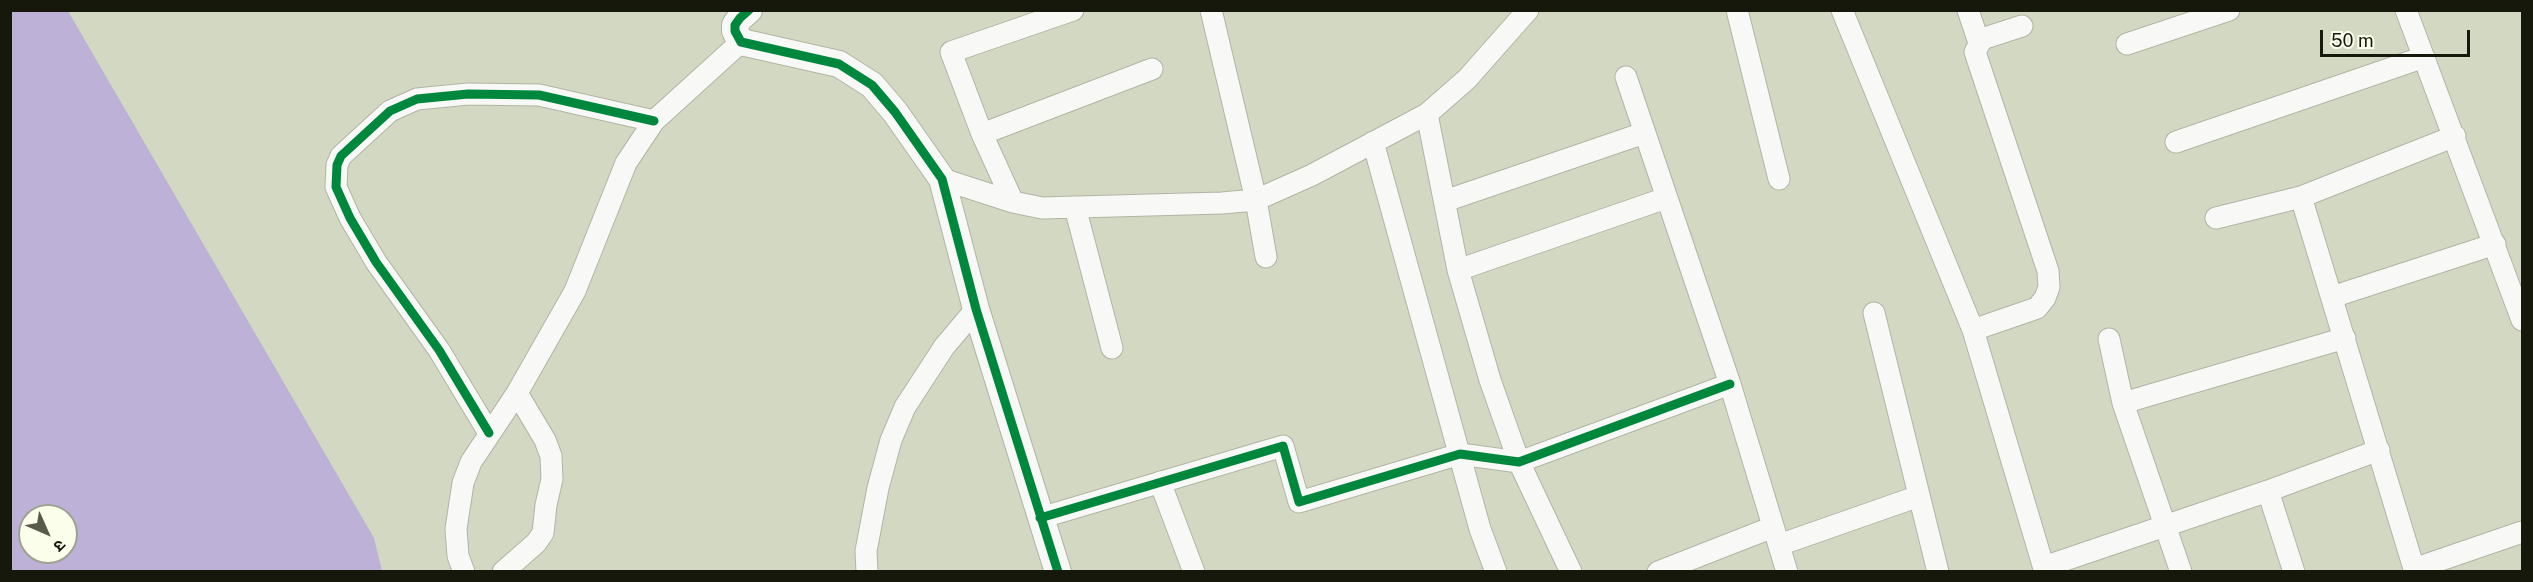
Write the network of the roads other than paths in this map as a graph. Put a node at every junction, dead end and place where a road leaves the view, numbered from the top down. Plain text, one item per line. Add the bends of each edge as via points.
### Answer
1 (1073, 10) edge
2 (1211, 10) edge
3 (1528, 10) edge
4 (1737, 10) edge
5 (1842, 10) edge
6 (1968, 10) edge
7 (2229, 10) edge
8 (2406, 10) edge
9 (740, 20) edge
10 (2022, 26) dead end
11 (1979, 43) junction
12 (2127, 44) dead end
13 (2424, 57) junction
14 (1152, 69) dead end
15 (1626, 78) dead end
16 (1427, 114) junction
17 (654, 121) junction
18 (1644, 133) junction
19 (982, 134) junction
20 (2455, 136) junction
21 (1373, 142) junction
22 (2176, 142) dead end
23 (942, 179) junction
24 (1779, 180) dead end
25 (2301, 196) junction
26 (1666, 198) junction
27 (1256, 200) junction
28 (1444, 201) junction
29 (1013, 202) junction
30 (1075, 207) junction
31 (2216, 218) dead end
32 (2495, 244) junction
33 (1266, 257) dead end
34 (1458, 270) junction
35 (2332, 297) junction
36 (976, 309) junction
37 (2521, 310) edge
38 (1874, 313) dead end
39 (1973, 330) junction
40 (2345, 338) junction
41 (2109, 339) dead end
42 (1113, 348) dead end
43 (1730, 384) junction
44 (517, 393) junction
45 (2123, 403) junction
46 (489, 434) junction
47 (2379, 450) junction
48 (1460, 454) junction
49 (1519, 462) junction
50 (1160, 482) junction
51 (2268, 491) junction
52 (1919, 496) junction
53 (1040, 518) junction
54 (2164, 526) junction
55 (2523, 532) edge
56 (1776, 536) junction
57 (2045, 569) edge
58 (2415, 570) edge
59 (464, 572) edge
60 (503, 572) edge
61 (867, 572) edge
62 (1058, 572) edge
63 (1194, 572) edge
64 (1496, 572) edge
65 (1571, 572) edge
66 (1658, 572) edge
67 (1787, 572) edge
68 (1938, 572) edge
69 (2181, 572) edge
70 (2294, 572) edge

1 - 19 street via 951,52
2 - 27 street
3 - 16 street via 1467,80
4 - 24 street
5 - 39 street
6 - 11 street
7 - 12 street
8 - 13 street
9 - 17 street
9 - 23 street via 839,64 872,85
10 - 11 street via 1988,35
11 - 39 street via 1976,52 2048,271 2049,287 2037,308
13 - 20 street
13 - 22 street
14 - 19 street
15 - 18 street
16 - 21 street
16 - 28 street
17 - 44 street via 626,163 575,291
17 - 46 street via 539,95 468,94 417,99 390,111 341,156 336,187 350,218 376,262 439,350
18 - 26 street
18 - 28 street
19 - 29 street
20 - 25 street
20 - 32 street
21 - 27 street
21 - 48 street
23 - 29 street
23 - 36 street
25 - 31 street
25 - 35 street
26 - 34 street
26 - 43 street
27 - 30 street
27 - 33 street
28 - 34 street
29 - 30 street via 1042,208
30 - 42 street
32 - 35 street
32 - 37 street
34 - 49 street
35 - 40 street
36 - 53 street
36 - 61 street via 944,347 905,407 891,440 866,551
38 - 52 street
39 - 57 street
40 - 45 street
40 - 47 street
41 - 45 street
43 - 49 street
43 - 56 street
44 - 46 street
44 - 60 street via 545,440 552,479 543,534
45 - 54 street
46 - 59 street via 471,462 461,491 456,529
47 - 51 street
47 - 58 street
48 - 49 street
48 - 50 street via 1299,502 1283,446
48 - 64 street
49 - 65 street
50 - 53 street
50 - 63 street
51 - 54 street
51 - 70 street
52 - 56 street
52 - 68 street
53 - 62 street
54 - 57 street
54 - 69 street
55 - 58 street
56 - 66 street
56 - 67 street

